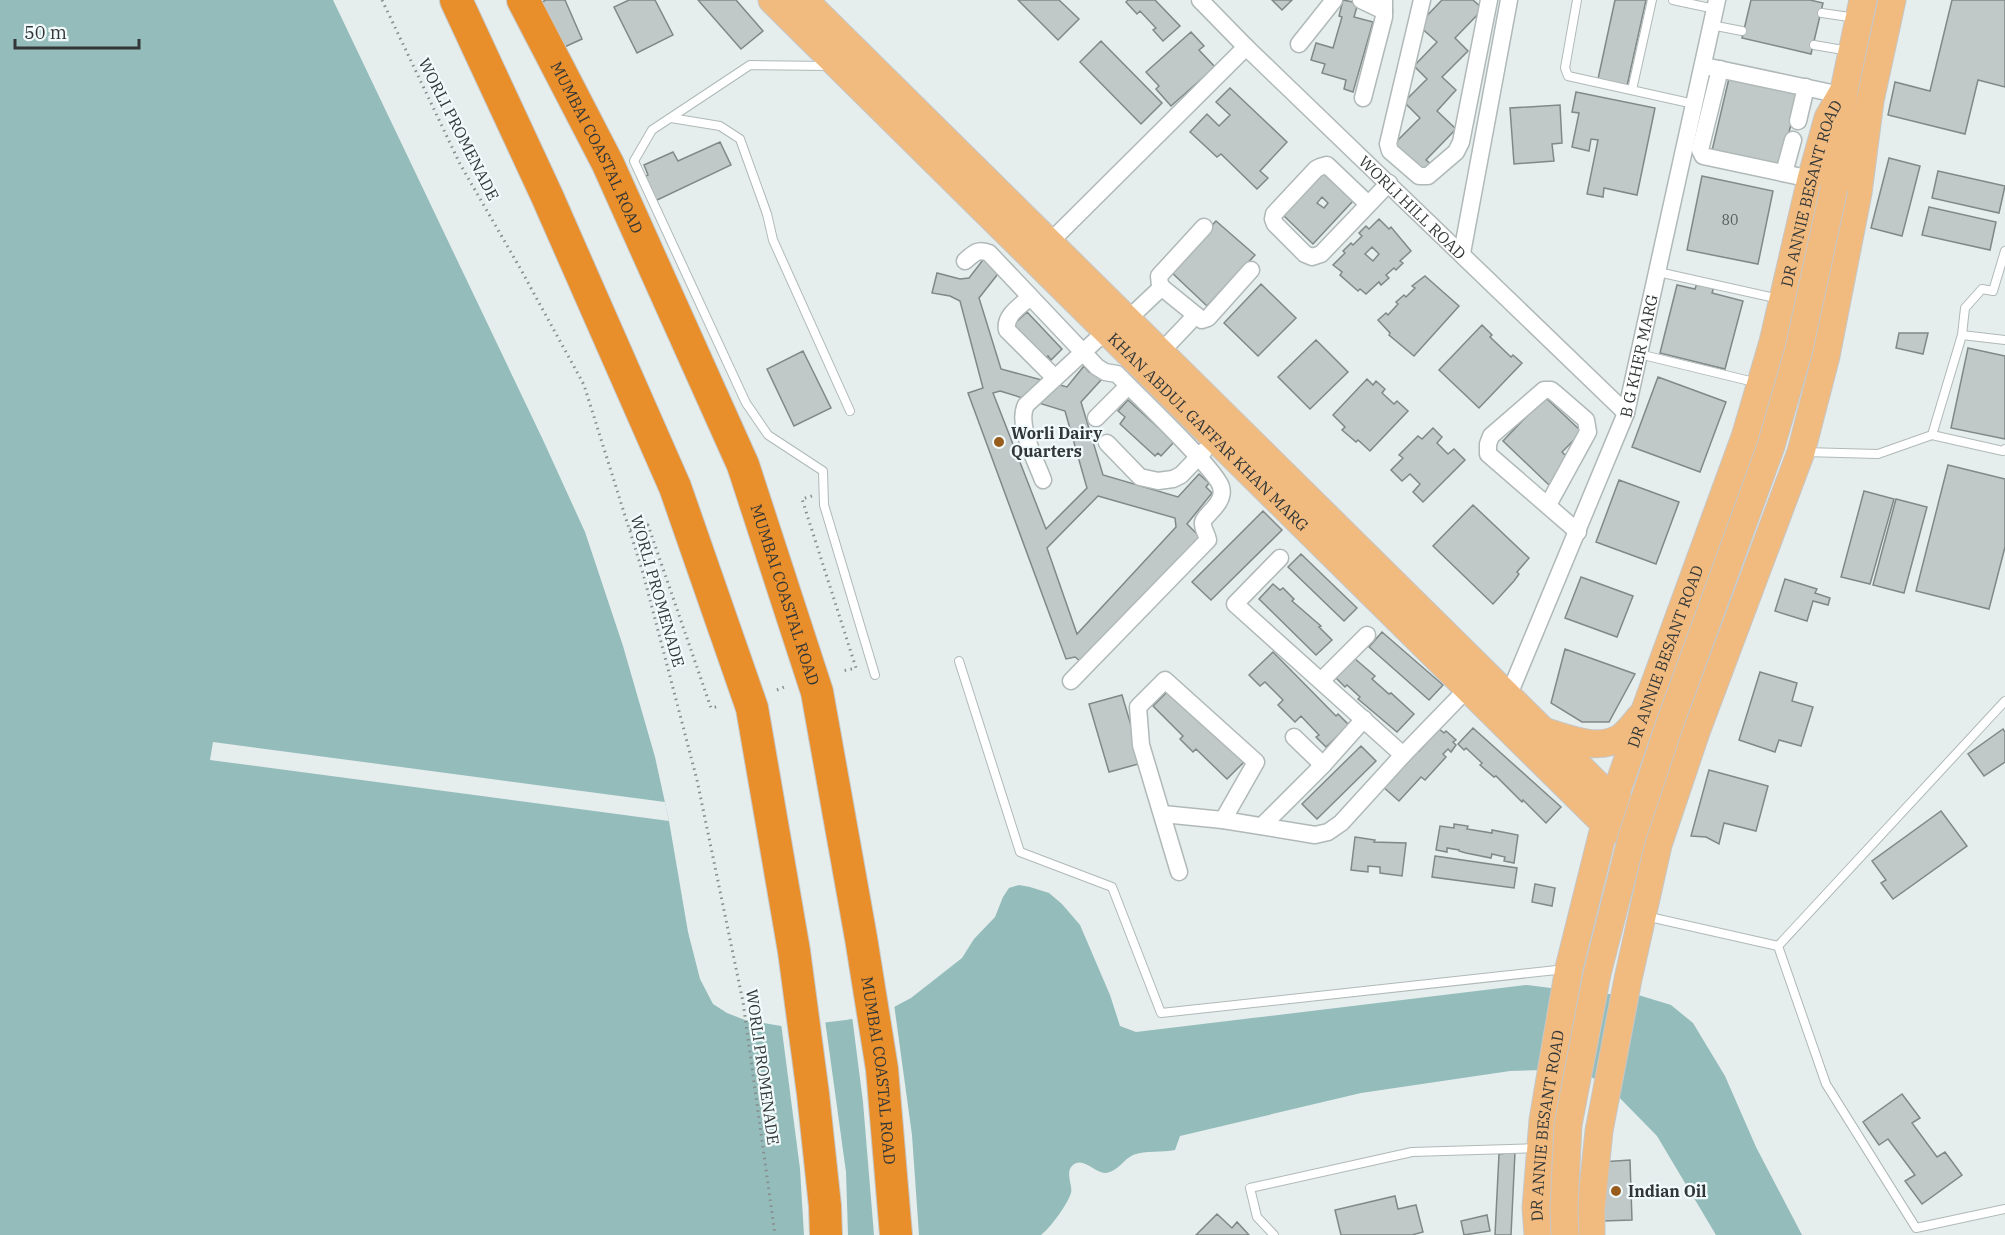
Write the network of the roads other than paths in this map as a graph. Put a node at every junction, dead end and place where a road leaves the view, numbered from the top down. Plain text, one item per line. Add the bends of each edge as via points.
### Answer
1 (456, 0) edge
2 (523, 0) edge
3 (772, 0) edge
4 (804, 0) edge
5 (1200, 0) edge
6 (1334, 0) edge
7 (1361, 0) edge
8 (1422, 0) edge
9 (1491, 0) edge
10 (1576, 0) edge
11 (1652, 0) edge
12 (1673, 0) edge
13 (1892, 0) edge
14 (1384, 5) edge
15 (1508, 7) edge
16 (1861, 9) edge
17 (1714, 11) edge
18 (1822, 13) dead end
19 (1742, 31) dead end
20 (1299, 44) dead end
21 (1814, 45) dead end
22 (1246, 47) junction
23 (1852, 52) junction
24 (1702, 65) junction
25 (838, 66) junction
26 (1720, 69) junction
27 (1806, 87) junction
28 (1632, 90) junction
29 (1843, 92) junction
30 (1363, 98) dead end
31 (1694, 104) junction
32 (670, 118) junction
33 (1798, 121) dead end
34 (1792, 140) dead end
35 (1388, 148) junction
36 (1371, 166) junction
37 (1784, 173) junction
38 (1389, 183) junction
39 (1822, 183) junction
40 (1368, 204) junction
41 (1204, 227) dead end
42 (1049, 243) junction
43 (2005, 251) edge
44 (1462, 253) junction
45 (965, 261) dead end
46 (1251, 270) dead end
47 (1658, 272) junction
48 (1162, 287) junction
49 (1030, 297) junction
50 (1783, 300) junction
51 (1195, 316) junction
52 (1117, 326) junction
53 (1962, 335) junction
54 (2005, 340) edge
55 (1083, 352) junction
56 (1160, 353) junction
57 (1639, 354) junction
58 (1055, 378) junction
59 (1761, 384) junction
60 (1128, 386) junction
61 (850, 411) dead end
62 (1626, 412) junction
63 (1096, 418) dead end
64 (1586, 420) junction
65 (1932, 435) junction
66 (1107, 443) dead end
67 (1612, 447) junction
68 (1207, 448) junction
69 (2005, 449) edge
70 (1801, 452) junction
71 (1043, 480) dead end
72 (1548, 505) junction
73 (1578, 532) junction
74 (1280, 558) dead end
75 (1367, 635) dead end
76 (1669, 645) junction
77 (959, 661) dead end
78 (1721, 664) junction
79 (875, 675) dead end
80 (1071, 681) dead end
81 (1321, 681) junction
82 (1467, 688) junction
83 (1508, 697) junction
84 (2005, 701) edge
85 (1644, 713) junction
86 (1364, 719) junction
87 (1542, 730) junction
88 (1293, 737) dead end
89 (1403, 755) junction
90 (1323, 765) junction
91 (1609, 812) junction
92 (1163, 814) junction
93 (1223, 820) junction
94 (1262, 826) junction
95 (1661, 836) junction
96 (1179, 872) dead end
97 (1588, 892) junction
98 (1644, 909) junction
99 (1778, 946) junction
100 (1569, 968) junction
101 (1542, 1148) junction
102 (2005, 1209) edge
103 (826, 1235) edge
104 (896, 1235) edge
105 (1274, 1235) edge
106 (1538, 1235) edge
107 (1565, 1235) edge
108 (1591, 1235) edge

1 - 103 highway via 675,487 752,708 794,951
2 - 104 highway, MUMBAI COASTAL ROAD via 608,164 743,465 817,692 882,1069
3 - 25 main road, KHAN ABDUL GAFFAR KHAN MARG
4 - 42 main road, KHAN ABDUL GAFFAR KHAN MARG
5 - 22 street, WORLI HILL ROAD
6 - 20 street
7 - 14 street
8 - 35 street
9 - 15 street
9 - 35 street via 1459,147 1423,177
10 - 28 lane via 1566,73 1572,78
11 - 28 lane
12 - 17 lane
13 - 70 main road, DR ANNIE BESANT ROAD via 1870,101 1858,194 1826,356
14 - 30 street
15 - 44 street
16 - 18 lane
16 - 23 main road, DR ANNIE BESANT ROAD
17 - 19 lane
17 - 24 street, B G KHER MARG
21 - 23 lane
22 - 36 street, WORLI HILL ROAD
22 - 42 street
23 - 29 main road, DR ANNIE BESANT ROAD
24 - 26 street
24 - 31 street, B G KHER MARG
25 - 32 lane via 750,65
25 - 52 main road, KHAN ABDUL GAFFAR KHAN MARG
26 - 27 street
26 - 37 street via 1701,154
27 - 29 street
27 - 33 street
28 - 31 lane
29 - 39 main road, DR ANNIE BESANT ROAD
31 - 47 street, B G KHER MARG
32 - 61 lane via 720,126 740,139 773,240
32 - 79 lane via 652,130 634,161 746,403 768,435 823,471 824,505
34 - 37 street
35 - 36 street
36 - 38 street, WORLI HILL ROAD
37 - 39 street
38 - 40 street
38 - 44 street, WORLI HILL ROAD
39 - 50 main road, DR ANNIE BESANT ROAD
39 - 107 main road, DR ANNIE BESANT ROAD, bridge via 1799,349 1771,446 1629,848 1597,974 1568,1125
40 - 40 street via 1323,165 1273,219 1312,257 1321,254
41 - 48 street via 1159,276
42 - 52 main road, KHAN ABDUL GAFFAR KHAN MARG
43 - 53 lane via 1993,291 1982,289 1965,308
44 - 62 street, WORLI HILL ROAD
45 - 49 street via 984,250
46 - 51 street via 1208,318 1202,321
47 - 50 lane
47 - 57 street, B G KHER MARG
48 - 51 street
48 - 52 street
49 - 55 street
49 - 58 street via 1009,316 1007,330
50 - 59 main road, DR ANNIE BESANT ROAD
51 - 56 street
52 - 55 street
52 - 56 main road, KHAN ABDUL GAFFAR KHAN MARG
52 - 68 main road, KHAN ABDUL GAFFAR KHAN MARG
53 - 54 lane
53 - 65 lane
55 - 58 street
55 - 60 street via 1097,367 1117,374
56 - 83 main road, KHAN ABDUL GAFFAR KHAN MARG
57 - 59 lane
57 - 62 street, B G KHER MARG
58 - 71 street via 1022,412 1022,424
59 - 76 main road, DR ANNIE BESANT ROAD
60 - 63 street
60 - 68 street
62 - 67 street, B G KHER MARG
64 - 67 street
64 - 72 street via 1588,432
64 - 72 street via 1551,390 1544,390 1491,436 1488,454
65 - 69 lane
65 - 70 lane via 1878,454
66 - 68 street via 1140,477 1158,481 1181,475
67 - 73 street, B G KHER MARG
68 - 80 street via 1222,492 1215,509 1203,520 1208,540
68 - 82 main road, KHAN ABDUL GAFFAR KHAN MARG
70 - 78 main road, DR ANNIE BESANT ROAD
72 - 73 street
73 - 83 street, B G KHER MARG
74 - 81 street via 1234,604
75 - 81 street
76 - 78 main road
76 - 85 main road, DR ANNIE BESANT ROAD
77 - 100 lane via 1020,852 1112,887 1161,1013
78 - 95 main road, DR ANNIE BESANT ROAD
81 - 86 street
82 - 89 street
82 - 91 main road, KHAN ABDUL GAFFAR KHAN MARG
83 - 87 main road, KHAN ABDUL GAFFAR KHAN MARG
84 - 99 lane
85 - 87 main road via 1622,737 1605,744 1579,742
85 - 91 main road, DR ANNIE BESANT ROAD
86 - 89 street
86 - 90 street
87 - 91 main road, KHAN ABDUL GAFFAR KHAN MARG
88 - 90 street
89 - 94 street via 1341,823 1328,832 1315,835
90 - 94 street
91 - 95 main road, KHAN ABDUL GAFFAR KHAN MARG
91 - 97 main road, DR ANNIE BESANT ROAD
92 - 93 street
92 - 93 street via 1141,745 1138,707 1165,680 1256,762
92 - 96 street
93 - 94 street
95 - 98 main road, DR ANNIE BESANT ROAD
97 - 98 main road
97 - 100 main road, DR ANNIE BESANT ROAD
98 - 99 lane
98 - 108 main road, DR ANNIE BESANT ROAD via 1599,1131
99 - 102 lane via 1826,1084 1916,1228
100 - 101 main road, DR ANNIE BESANT ROAD via 1543,1120
101 - 105 lane via 1412,1152 1250,1188 1257,1217
101 - 106 main road, DR ANNIE BESANT ROAD via 1536,1208

